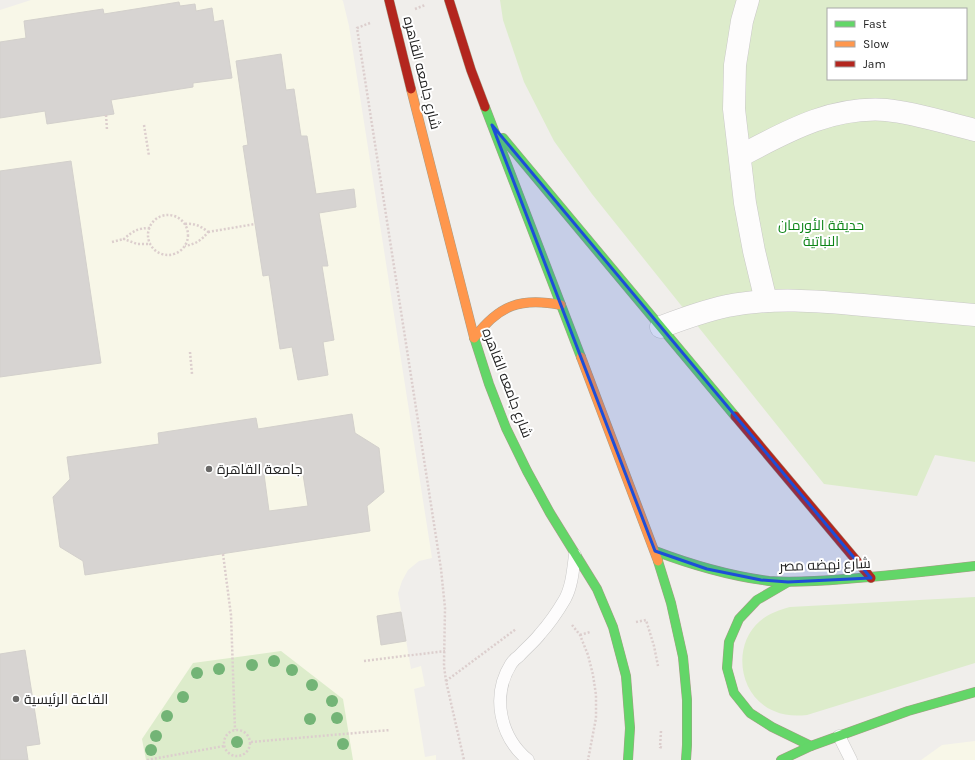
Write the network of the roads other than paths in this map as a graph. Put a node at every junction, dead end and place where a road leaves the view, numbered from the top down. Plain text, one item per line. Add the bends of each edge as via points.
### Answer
1 (389, 0) edge
2 (449, 0) edge
3 (748, 0) edge
4 (492, 125) junction
5 (975, 130) edge
6 (740, 156) junction
7 (766, 301) junction
8 (561, 305) junction
9 (975, 315) edge
10 (661, 328) junction
11 (474, 338) junction
12 (655, 550) junction
13 (575, 554) junction
14 (975, 566) edge
15 (871, 578) junction
16 (788, 582) junction
17 (975, 692) edge
18 (839, 736) junction
19 (811, 746) junction
20 (528, 760) edge
21 (628, 760) edge
22 (686, 760) edge
23 (780, 760) edge
24 (851, 760) edge

1 - 11 main road, شارع جامعه القاهره
2 - 4 main road
3 - 6 street via 735,65 734,109
4 - 8 main road
4 - 10 main road
5 - 6 street via 908,113 885,110 861,111 816,120
6 - 7 street via 745,203
7 - 9 street via 822,301
7 - 10 street via 727,306 690,316
8 - 11 main road via 528,302 512,306 497,314
8 - 12 main road
10 - 15 main road
11 - 13 main road, شارع جامعه القاهره via 506,428 527,471
12 - 16 main road, شارع نهضه مصر via 707,569
12 - 22 main road via 674,611 682,652 688,694
13 - 20 lane via 573,576 566,597 540,634 511,664 500,696 504,727 511,741
13 - 21 main road, شارع جامعه القاهره via 597,589 613,627 626,676 630,728
14 - 15 main road, شارع نهضه مصر
15 - 16 main road, شارع نهضه مصر
16 - 19 main road via 757,600 739,619 729,642 727,668 734,693 750,713
17 - 18 main road via 908,711
18 - 19 main road
18 - 24 lane
19 - 23 main road

